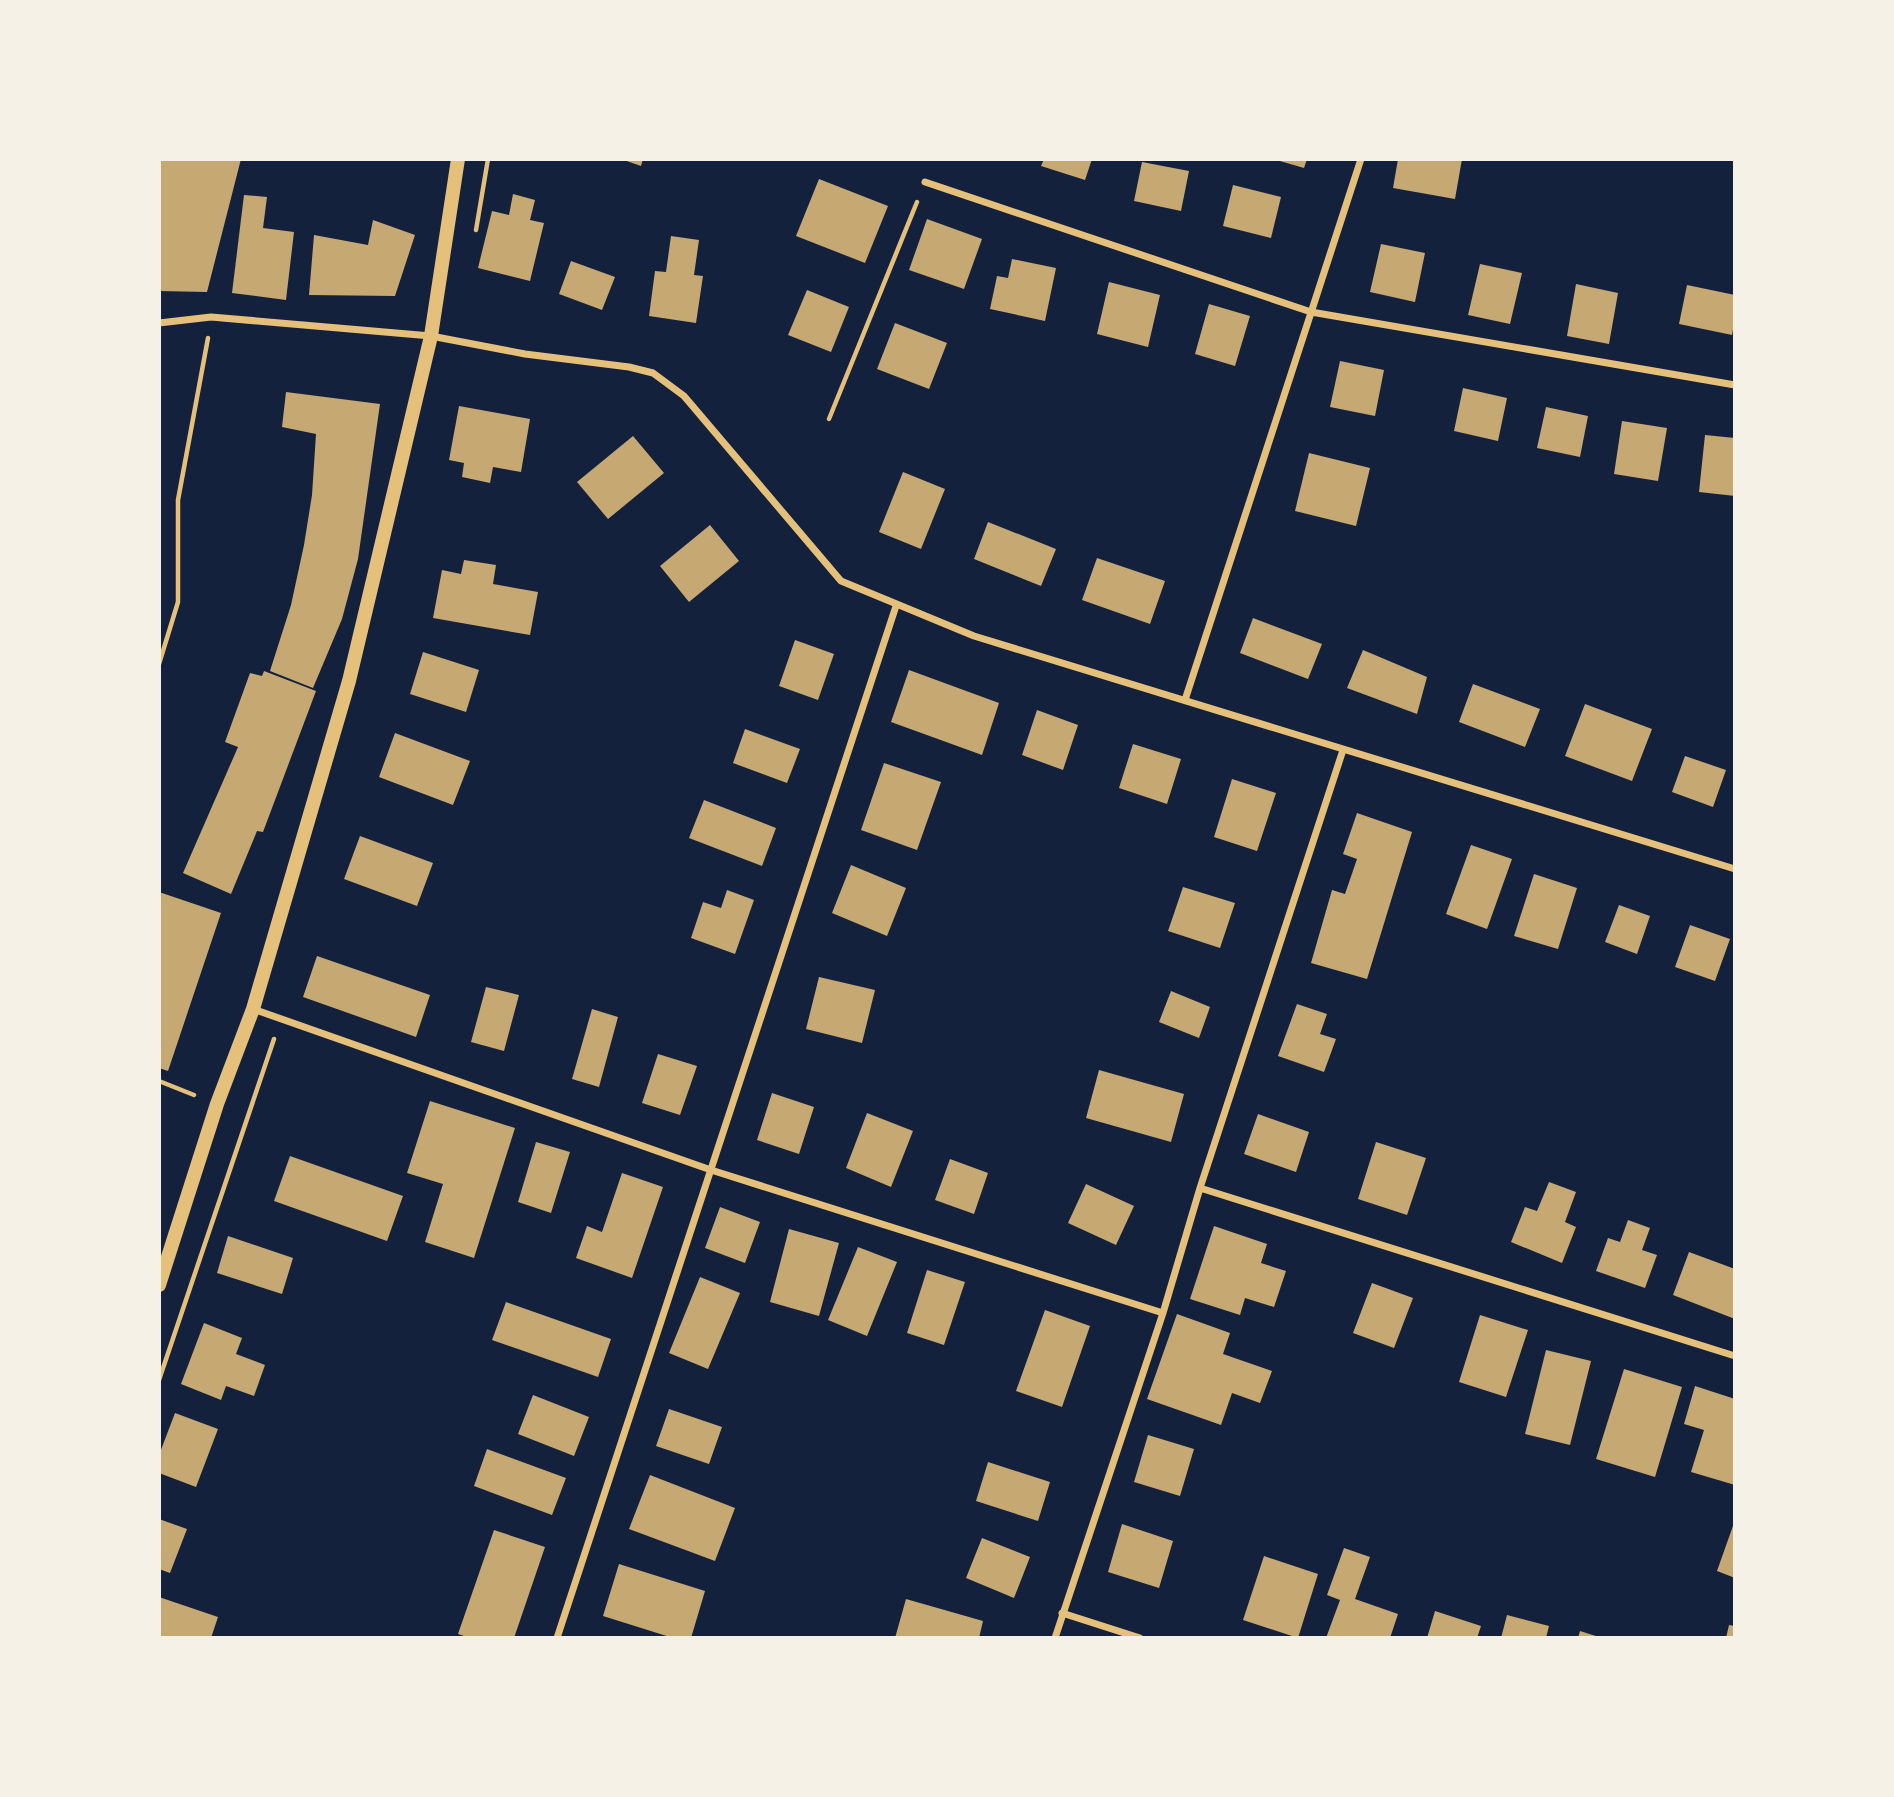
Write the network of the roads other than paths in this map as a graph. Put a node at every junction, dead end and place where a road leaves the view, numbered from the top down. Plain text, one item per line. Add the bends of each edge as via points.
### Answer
1 (458, 159) edge
2 (1361, 159) edge
3 (925, 182) road end
4 (1311, 312) junction
5 (159, 323) edge
6 (430, 336) junction
7 (1735, 385) edge
8 (897, 606) junction
9 (1185, 700) junction
10 (1343, 750) junction
11 (1735, 869) edge
12 (253, 1009) junction
13 (711, 1170) junction
14 (1200, 1188) junction
15 (159, 1285) edge
16 (1163, 1313) junction
17 (1735, 1356) edge
18 (1062, 1613) junction
19 (557, 1638) edge
20 (1055, 1638) edge
21 (1140, 1638) edge

1 - 6 main road
2 - 4 street
3 - 4 street
4 - 7 street
4 - 9 street
5 - 6 street via 211,317
6 - 8 street via 653,373 684,396 841,581
6 - 12 main road via 349,681
8 - 9 street via 974,636
8 - 13 street
9 - 10 street
10 - 11 street
10 - 14 street
12 - 13 street
12 - 15 main road
13 - 16 street
13 - 19 street
14 - 16 street
14 - 17 street
16 - 18 street
18 - 20 street
18 - 21 street

